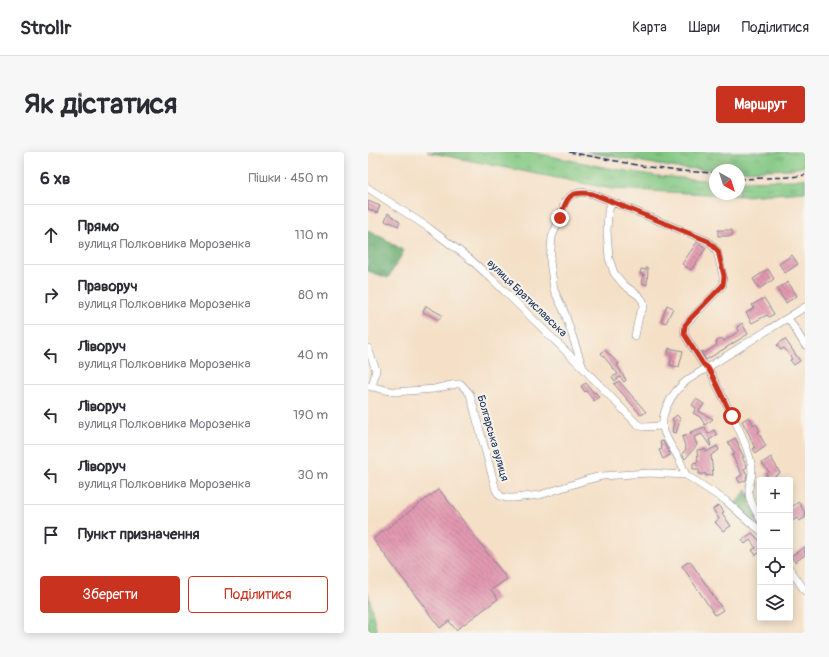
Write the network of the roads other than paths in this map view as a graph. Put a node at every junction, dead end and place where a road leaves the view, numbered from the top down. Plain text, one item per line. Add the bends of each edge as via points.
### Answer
1 (368, 188) edge
2 (612, 202) junction
3 (805, 307) edge
4 (788, 318) junction
5 (635, 336) dead end
6 (805, 346) edge
7 (368, 348) edge
8 (583, 368) junction
9 (708, 368) junction
10 (370, 387) edge
11 (662, 426) junction
12 (686, 475) junction
13 (757, 513) edge
14 (757, 528) edge
15 (793, 573) edge
16 (805, 591) edge

1 - 8 street, вулиця Братиславська via 429,228 470,259
2 - 5 street via 608,212 608,258 614,274 644,302
2 - 8 street via 593,194 581,192 572,195 565,201 552,237 550,261 554,290 564,311
2 - 9 street via 708,241 718,251 724,276 723,285 685,325 684,334
3 - 4 street
4 - 6 street
4 - 9 street
7 - 10 street, Болгарська вулиця via 376,370
8 - 11 street, вулиця Братиславська via 637,424 643,427
9 - 11 street via 684,382 675,392 664,412
9 - 13 street via 744,440 753,474 750,496
10 - 12 street, Болгарська вулиця via 395,392 462,384 470,394 496,490 500,496 506,498 540,495 602,476 649,473
11 - 12 street
12 - 14 street via 726,501
15 - 16 street

